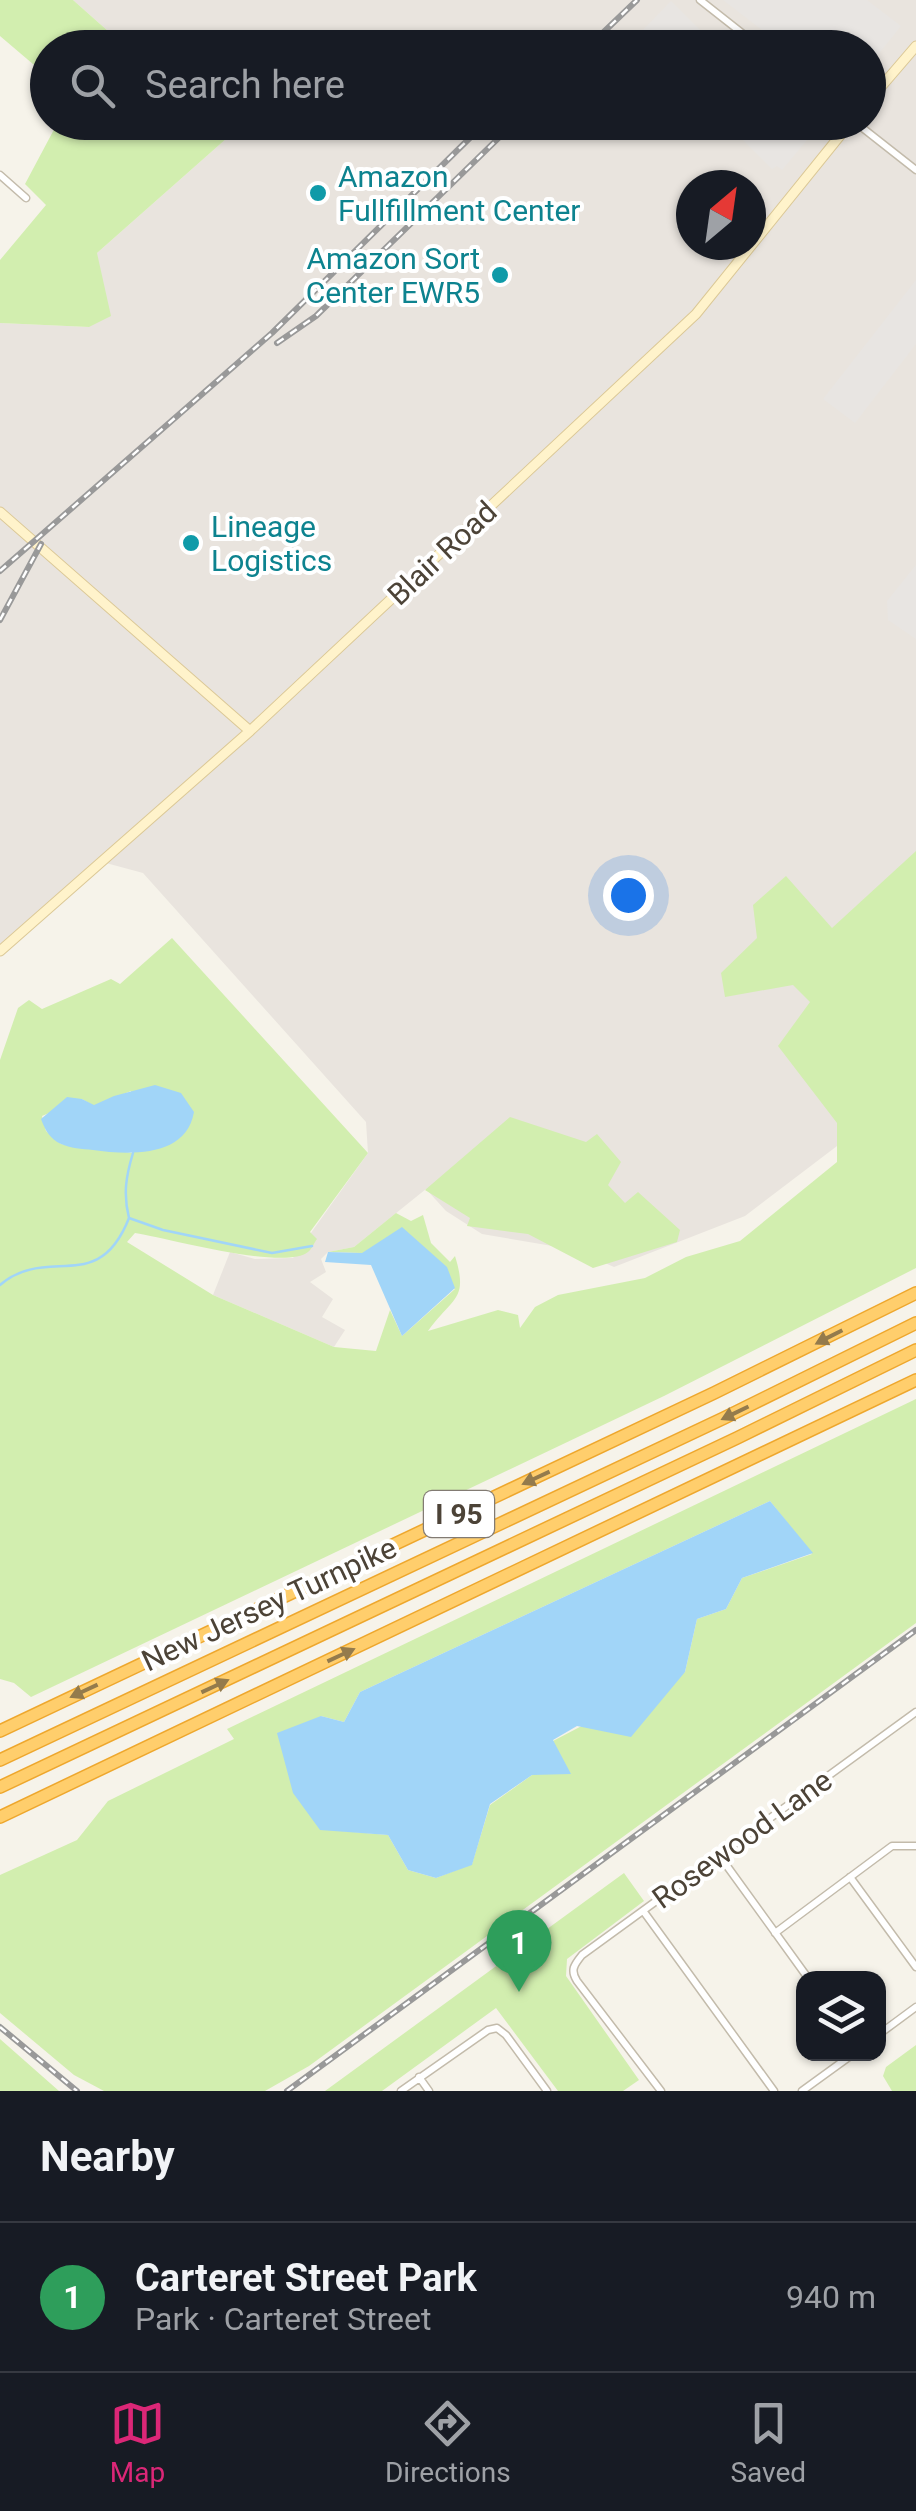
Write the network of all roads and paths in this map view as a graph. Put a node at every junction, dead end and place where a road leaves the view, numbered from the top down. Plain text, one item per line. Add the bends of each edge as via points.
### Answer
1 (700, 0) edge
2 (738, 30) edge
3 (916, 46) edge
4 (886, 81) edge
5 (838, 140) edge
6 (877, 140) edge
7 (916, 170) edge
8 (0, 175) edge
9 (26, 198) dead end
10 (0, 512) edge
11 (250, 731) junction
12 (0, 951) edge
13 (916, 1294) edge
14 (916, 1323) edge
15 (916, 1350) edge
16 (916, 1380) edge
17 (916, 1713) edge
18 (0, 1731) edge
19 (0, 1760) edge
20 (0, 1787) edge
21 (0, 1817) edge
22 (916, 1846) edge
23 (719, 1856) junction
24 (850, 1878) junction
25 (644, 1912) junction
26 (775, 1933) junction
27 (916, 1968) edge
28 (803, 1971) edge
29 (916, 2007) edge
30 (886, 2029) edge
31 (843, 2061) edge
32 (419, 2078) junction
33 (402, 2091) edge
34 (429, 2091) edge
35 (548, 2091) edge
36 (661, 2091) edge
37 (774, 2091) edge
38 (802, 2091) edge

1 - 2 street
3 - 4 street
5 - 11 street, Blair Road via 696,314
6 - 7 street
8 - 9 street
10 - 11 street
11 - 12 street, Blair Road
13 -> 18 highway, New Jersey Turnpike / I 95
14 -> 19 highway, New Jersey Turnpike / I 95
20 -> 15 highway, New Jersey Turnpike / I 95
21 -> 16 highway, I 95
17 - 23 street, Rosewood Lane
22 - 24 street via 892,1846
23 - 25 street, Rosewood Lane
23 - 26 street
24 - 26 street
24 - 27 street
25 - 36 street, Rosewood Lane via 582,1956 573,1970
25 - 37 street
26 - 28 street
29 - 30 street
31 - 38 street
32 - 33 street
32 - 34 street
32 - 35 street via 496,2028

